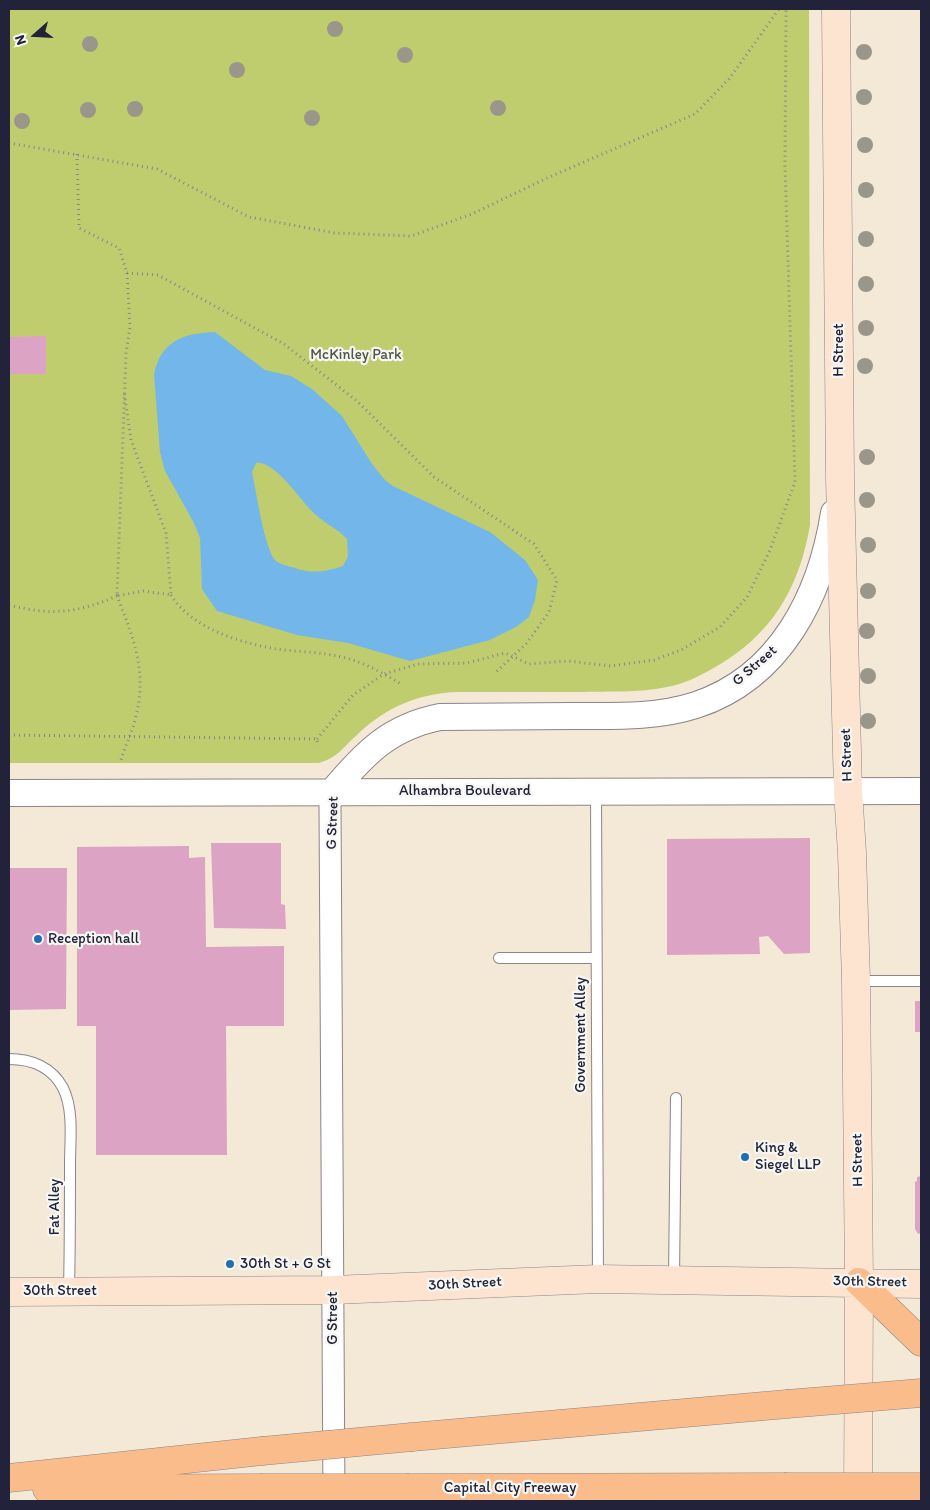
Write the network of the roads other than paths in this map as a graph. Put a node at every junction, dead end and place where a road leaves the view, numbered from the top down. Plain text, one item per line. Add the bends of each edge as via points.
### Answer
1 (836, 9) edge
2 (840, 478) junction
3 (596, 791) junction
4 (848, 791) junction
5 (921, 791) edge
6 (332, 792) junction
7 (9, 793) edge
8 (499, 958) dead end
9 (596, 958) junction
10 (856, 980) junction
11 (921, 981) edge
12 (9, 1059) edge
13 (676, 1098) dead end
14 (598, 1278) junction
15 (674, 1278) junction
16 (859, 1282) junction
17 (921, 1284) edge
18 (333, 1290) junction
19 (69, 1291) junction
20 (9, 1292) edge
21 (921, 1342) edge
22 (921, 1393) edge
23 (9, 1478) edge
24 (921, 1486) edge
25 (9, 1490) edge
26 (334, 1501) edge
27 (858, 1501) edge

1 - 2 main road, H Street
2 - 4 main road, H Street
2 - 6 street, G Street via 829,546 801,617 768,658 730,689 696,704 630,716 440,717 420,721 406,726 373,748
3 - 4 street, Alhambra Boulevard
3 - 6 street, Alhambra Boulevard
3 - 9 lane, Government Alley
4 - 5 street, Alhambra Boulevard
4 - 10 main road, H Street
6 - 7 street, Alhambra Boulevard
6 - 18 street, G Street
8 - 9 lane
9 - 14 lane, Government Alley
10 - 11 lane
10 - 16 main road, H Street
12 - 19 lane, Fat Alley via 39,1064 57,1080 66,1096 70,1123
13 - 15 lane
14 - 15 main road, 30th Street
14 - 18 main road, 30th Street
15 - 16 main road, 30th Street
16 - 17 main road, 30th Street
16 - 21 highway
16 - 27 main road, H Street
18 - 19 main road, 30th Street
18 - 26 street, G Street
19 - 20 main road, 30th Street
22 - 23 highway, bridge via 412,1437
24 - 25 highway, Capital City Freeway, bridge

